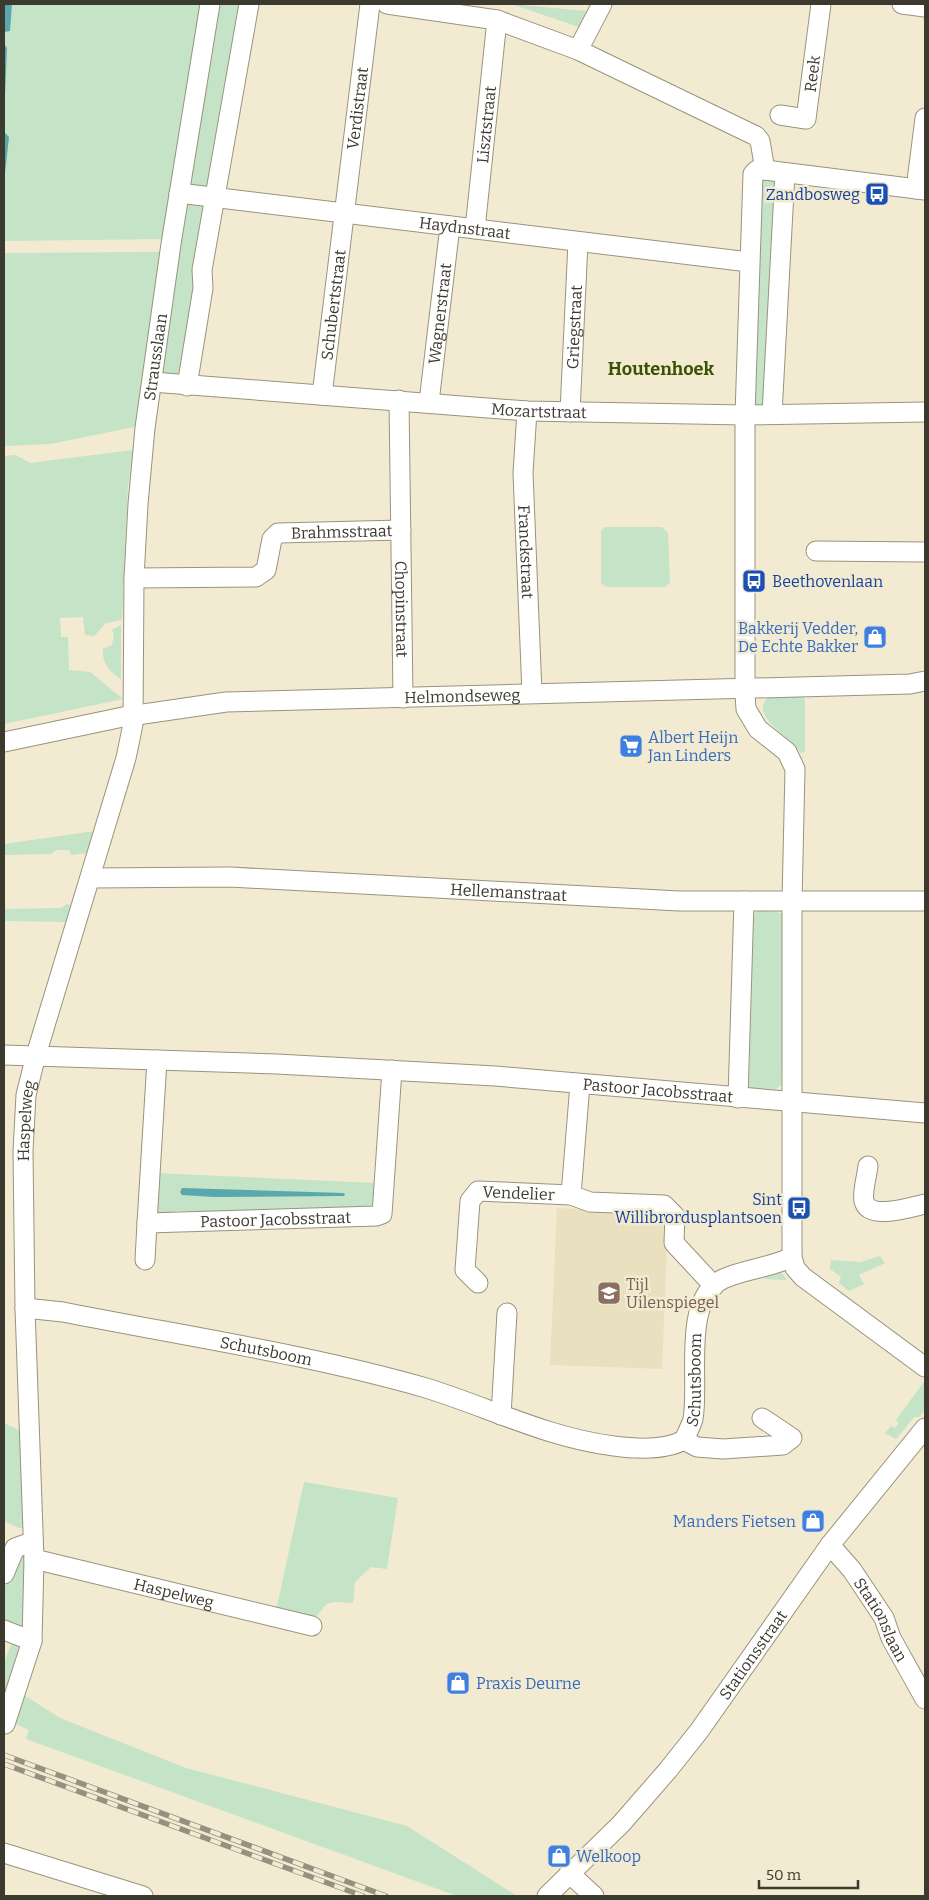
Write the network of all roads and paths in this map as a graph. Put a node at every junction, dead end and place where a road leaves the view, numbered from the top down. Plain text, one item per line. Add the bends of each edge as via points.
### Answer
1 (210, 4) edge
2 (249, 4) edge
3 (370, 4) edge
4 (387, 4) edge
5 (602, 4) edge
6 (821, 4) edge
7 (902, 4) edge
8 (925, 7) edge
9 (486, 13) edge
10 (578, 50) junction
11 (780, 115) dead end
12 (925, 118) edge
13 (765, 170) junction
14 (785, 173) junction
15 (921, 190) edge
16 (179, 193) junction
17 (214, 198) junction
18 (345, 214) junction
19 (450, 226) junction
20 (475, 229) junction
21 (578, 242) junction
22 (750, 262) junction
23 (152, 382) junction
24 (187, 386) junction
25 (322, 395) junction
26 (399, 400) junction
27 (428, 402) junction
28 (527, 410) junction
29 (570, 412) junction
30 (925, 412) edge
31 (772, 414) junction
32 (745, 415) junction
33 (401, 530) junction
34 (816, 550) dead end
35 (925, 552) edge
36 (134, 578) junction
37 (925, 681) edge
38 (744, 688) junction
39 (532, 693) junction
40 (403, 698) junction
41 (133, 716) junction
42 (4, 742) edge
43 (90, 878) junction
44 (792, 900) junction
45 (744, 901) junction
46 (925, 901) edge
47 (36, 1054) junction
48 (4, 1055) edge
49 (157, 1060) junction
50 (392, 1070) junction
51 (580, 1084) junction
52 (738, 1098) junction
53 (791, 1102) junction
54 (925, 1113) edge
55 (868, 1166) dead end
56 (571, 1195) junction
57 (925, 1204) edge
58 (147, 1224) junction
59 (792, 1258) junction
60 (145, 1260) dead end
61 (478, 1283) dead end
62 (714, 1286) junction
63 (25, 1308) junction
64 (507, 1313) dead end
65 (925, 1366) edge
66 (501, 1415) junction
67 (762, 1418) dead end
68 (925, 1428) edge
69 (684, 1440) junction
70 (830, 1546) junction
71 (33, 1550) junction
72 (4, 1574) edge
73 (312, 1626) dead end
74 (4, 1630) edge
75 (32, 1641) junction
76 (925, 1699) edge
77 (5, 1724) dead end
78 (4, 1853) edge
79 (569, 1873) junction
80 (143, 1896) edge
81 (547, 1896) edge
82 (594, 1896) edge

1 - 16 street, Strausslaan
2 - 17 street
3 - 18 street, Verdistraat
4 - 9 street
5 - 10 street
6 - 11 street, Reek via 806,118
7 - 8 street
9 - 10 street
9 - 20 street, Lisztstraat
10 - 13 street via 756,136 760,141
12 - 15 street
13 - 14 street
13 - 22 street via 752,174
14 - 15 street
14 - 31 street
16 - 17 street, Haydnstraat
16 - 23 street, Strausslaan
17 - 18 street, Haydnstraat
17 - 24 street
18 - 19 street, Haydnstraat
18 - 25 street, Schubertstraat
19 - 20 street, Haydnstraat
19 - 27 street, Wagnerstraat
20 - 21 street, Haydnstraat
21 - 22 street, Haydnstraat
21 - 29 street, Griegstraat
22 - 32 street
23 - 24 street, Mozartstraat
23 - 36 street, Strausslaan via 138,504
24 - 25 street, Mozartstraat
25 - 26 street, Mozartstraat
26 - 27 street, Mozartstraat
26 - 33 street, Chopinstraat
27 - 28 street, Mozartstraat
28 - 29 street, Mozartstraat
28 - 39 street, Franckstraat via 523,473
29 - 32 street, Mozartstraat
30 - 31 street, Mozartstraat
31 - 32 street, Mozartstraat
32 - 38 street
33 - 36 street, Brahmsstraat via 278,533 272,539 266,570 256,577
33 - 40 street, Chopinstraat
34 - 35 street
36 - 41 street, Strausslaan
37 - 38 street, Helmondseweg
38 - 39 street, Helmondseweg
38 - 44 street via 746,709 758,729 788,752 795,769
39 - 40 street, Helmondseweg
40 - 41 street, Helmondseweg via 226,702
41 - 42 street, Helmondseweg
41 - 43 street, Haspelweg via 126,758
43 - 45 street, Hellemanstraat via 230,877 678,901
43 - 47 street, Haspelweg
44 - 45 street, Hellemanstraat
44 - 46 street, Hellemanstraat
44 - 53 street
45 - 52 street
47 - 48 street, Pastoor Jacobsstraat
47 - 49 street, Pastoor Jacobsstraat
47 - 63 street, Haspelweg via 26,1095 23,1151
49 - 50 street, Pastoor Jacobsstraat
49 - 58 street
50 - 51 street, Pastoor Jacobsstraat
50 - 58 street, Pastoor Jacobsstraat via 382,1214
51 - 52 street, Pastoor Jacobsstraat
51 - 56 street, Vendelier
52 - 53 street, Pastoor Jacobsstraat
53 - 54 street, Pastoor Jacobsstraat
53 - 59 street
55 - 57 street via 864,1201 869,1209 879,1213
56 - 61 street, Vendelier via 478,1191 470,1201 464,1270
56 - 62 street, Vendelier via 590,1202 664,1205 676,1216 674,1243
58 - 60 street
59 - 62 street via 722,1280
59 - 65 street via 803,1277
62 - 69 street, Schutsboom via 701,1306 696,1325 693,1419
63 - 66 street, Schutsboom via 63,1312 337,1365 427,1389
63 - 71 street, Haspelweg
64 - 66 street
66 - 69 street, Schutsboom via 568,1436 614,1446 663,1448
67 - 69 street, Schutsboom via 792,1438 783,1445 723,1449 697,1448
68 - 70 street, Stationsstraat
70 - 76 street, Stationslaan via 852,1570 884,1618 891,1638
70 - 79 street, Stationsstraat via 687,1746 621,1824
71 - 72 street via 15,1548
71 - 73 street, Haspelweg
71 - 75 street, Haspelweg
74 - 75 street
75 - 77 street, Haspelweg
78 - 80 street
79 - 81 street, Stationsstraat
79 - 82 street

